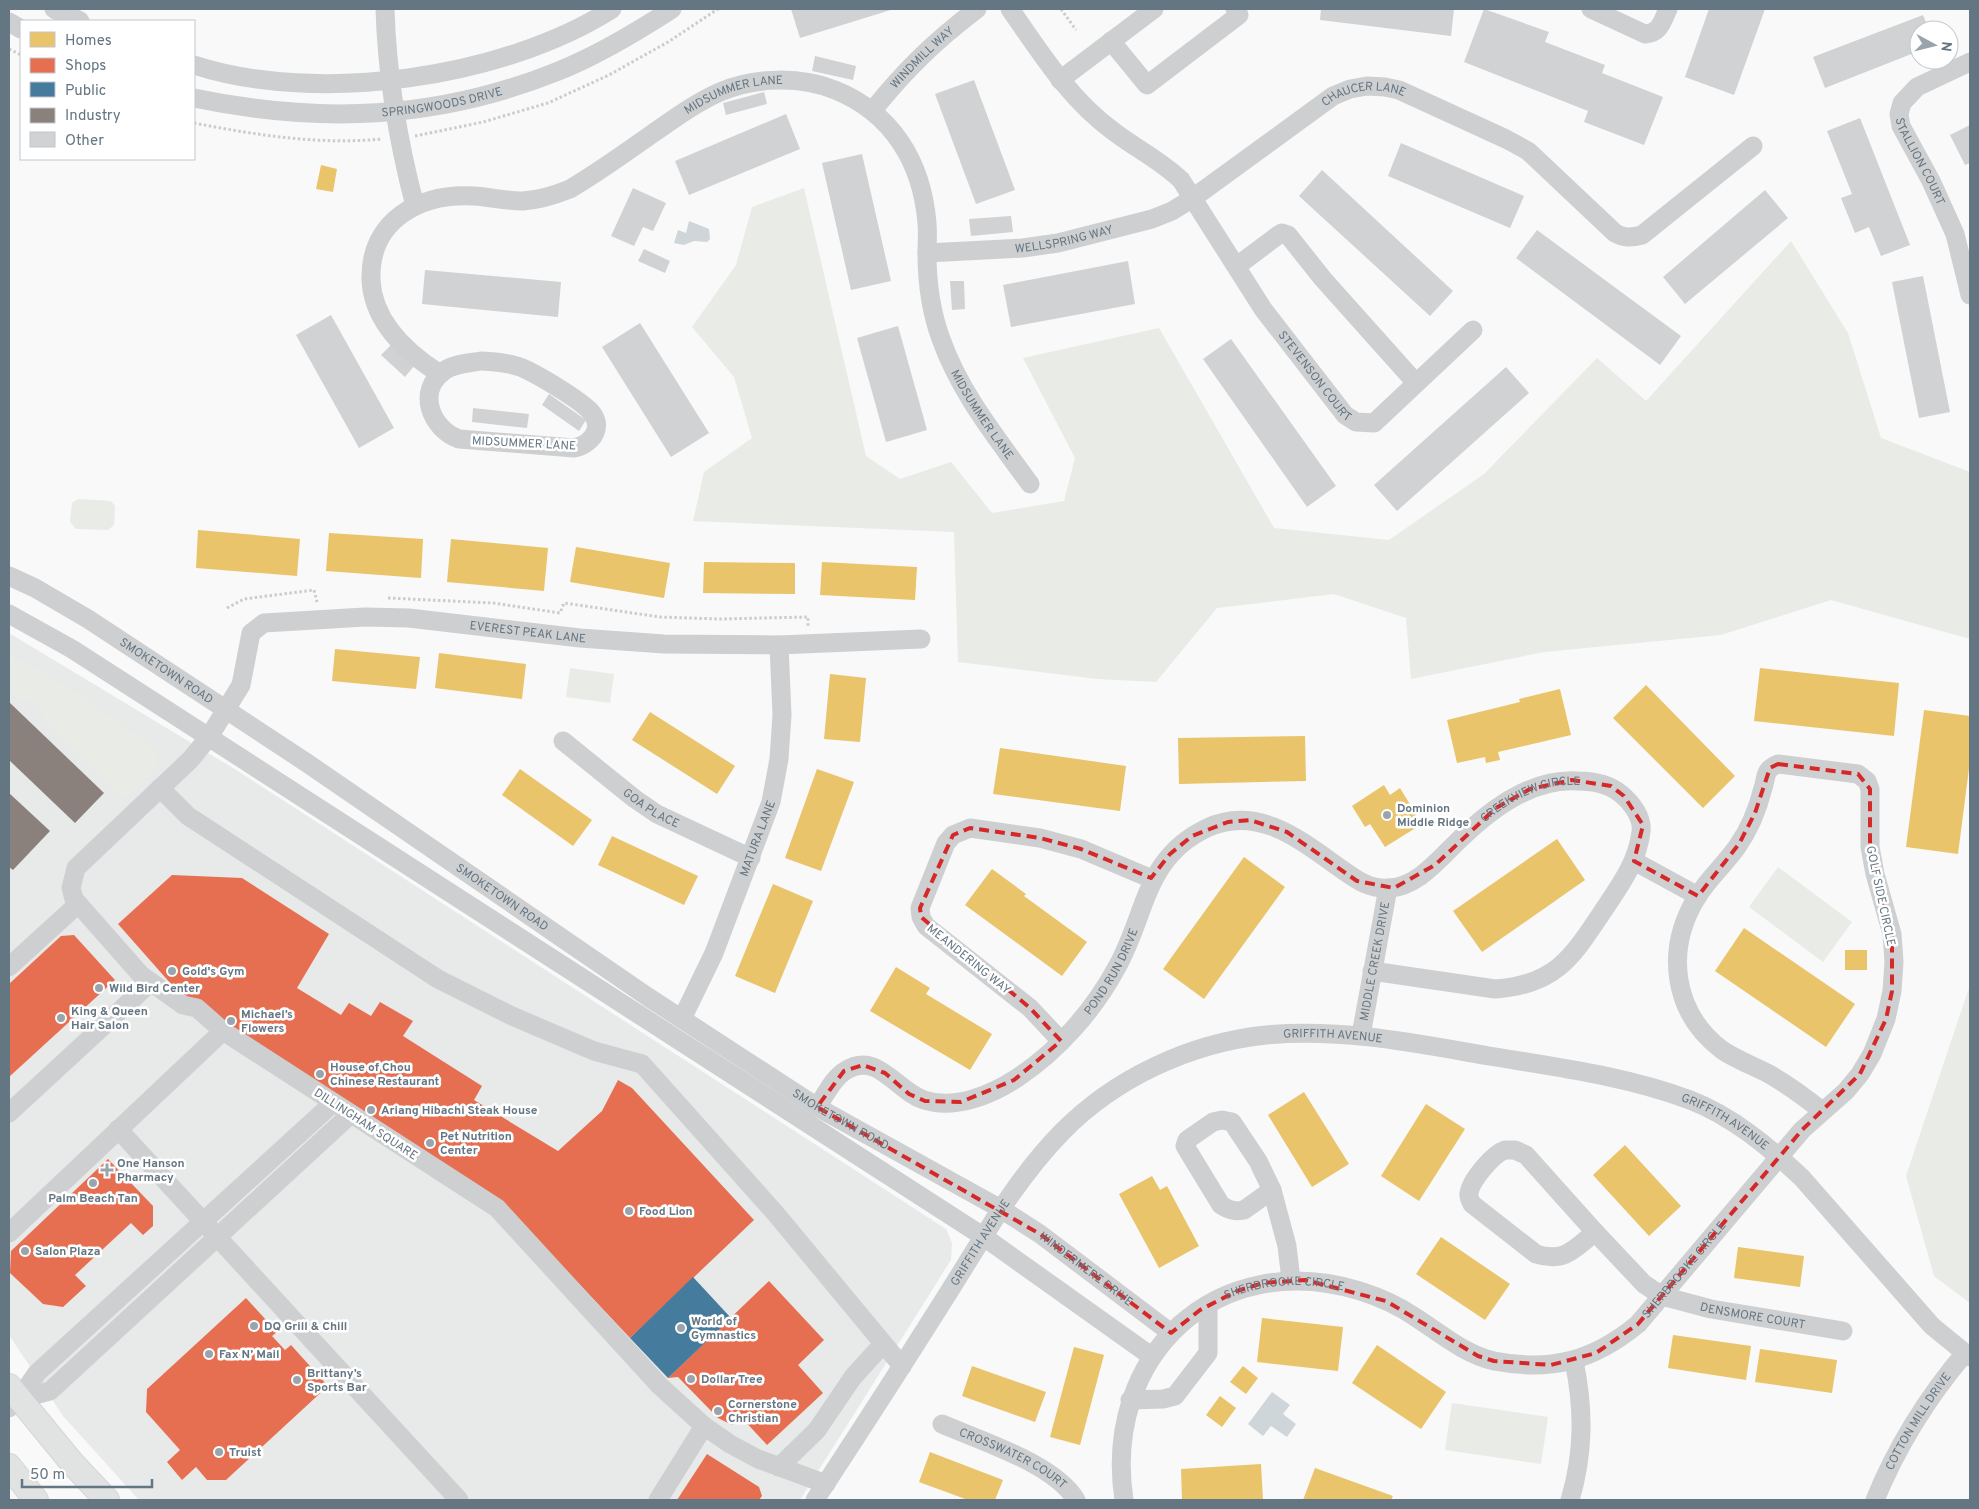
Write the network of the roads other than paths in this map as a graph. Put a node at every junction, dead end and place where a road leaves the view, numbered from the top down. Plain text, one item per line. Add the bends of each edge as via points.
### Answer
1 (54, 9) edge
2 (385, 9) edge
3 (612, 9) edge
4 (672, 9) edge
5 (977, 9) edge
6 (1010, 9) edge
7 (1154, 9) edge
8 (1235, 9) edge
9 (1591, 9) edge
10 (1668, 9) edge
11 (78, 20) edge
12 (9, 22) edge
13 (20, 28) edge
14 (1111, 41) junction
15 (1970, 62) edge
16 (195, 66) edge
17 (390, 80) junction
18 (1060, 80) junction
19 (195, 98) edge
20 (872, 110) junction
21 (394, 112) junction
22 (1753, 146) dead end
23 (1194, 198) junction
24 (415, 206) junction
25 (927, 253) junction
26 (1237, 266) junction
27 (1970, 296) edge
28 (1473, 330) dead end
29 (440, 374) junction
30 (1416, 383) junction
31 (1030, 484) dead end
32 (9, 576) edge
33 (9, 614) edge
34 (921, 639) dead end
35 (779, 645) junction
36 (226, 711) junction
37 (209, 737) junction
38 (563, 741) dead end
39 (160, 788) junction
40 (751, 858) junction
41 (1634, 861) junction
42 (1152, 879) junction
43 (1388, 888) junction
44 (1698, 896) junction
45 (78, 904) junction
46 (9, 967) edge
47 (1372, 971) junction
48 (151, 982) junction
49 (682, 1019) junction
50 (223, 1031) junction
51 (1361, 1035) junction
52 (1061, 1041) junction
53 (333, 1103) junction
54 (817, 1107) junction
55 (1822, 1111) junction
56 (9, 1113) edge
57 (351, 1114) junction
58 (118, 1129) junction
59 (1780, 1156) junction
60 (1272, 1190) junction
61 (1001, 1209) junction
62 (203, 1222) junction
63 (1595, 1232) junction
64 (9, 1233) edge
65 (217, 1237) junction
66 (984, 1237) junction
67 (1291, 1280) junction
68 (1662, 1296) junction
69 (1208, 1306) junction
70 (1843, 1331) dead end
71 (1171, 1333) junction
72 (883, 1344) junction
73 (1968, 1355) edge
74 (1151, 1356) junction
75 (1574, 1361) junction
76 (902, 1366) junction
77 (12, 1398) edge
78 (1130, 1400) junction
79 (942, 1424) dead end
80 (704, 1426) junction
81 (9, 1466) edge
82 (779, 1467) junction
83 (826, 1484) junction
84 (36, 1500) edge
85 (107, 1500) edge
86 (459, 1500) edge
87 (658, 1500) edge
88 (815, 1500) edge
89 (1076, 1500) edge
90 (1124, 1500) edge
91 (1570, 1500) edge
92 (1875, 1500) edge

1 - 11 street
2 - 17 street
3 - 17 street via 558,37 500,58 461,70
4 - 21 street, SPRINGWOODS DRIVE via 599,53 556,72 483,95
5 - 20 street, WINDMILL WAY via 914,61
6 - 18 street
7 - 14 street
8 - 14 street via 1239,14 1147,84
9 - 10 street via 1645,34 1653,34 1659,29
12 - 13 street
14 - 18 street
15 - 27 street, STALLION COURT via 1917,88 1902,103 1899,114 1901,126 1952,227
16 - 17 street via 299,83
17 - 21 street
18 - 23 street via 1112,131 1169,168
19 - 21 street, SPRINGWOODS DRIVE via 270,111 329,116
20 - 24 street, MIDSUMMER LANE via 850,96 826,87 777,80 751,83 721,91 693,106 570,190 525,201 450,197
20 - 25 street, MIDSUMMER LANE via 902,144 914,167 927,223
21 - 24 street
22 - 23 street, CHAUCER LANE via 1642,235 1632,238 1615,233 1528,150 1399,90 1367,86 1333,96
23 - 25 street, WELLSPRING WAY via 1152,219 1058,243
23 - 26 street, STEVENSON COURT
24 - 29 street, MIDSUMMER LANE via 396,218 380,238 372,262 372,287 378,308 403,347
25 - 31 street, MIDSUMMER LANE via 932,306 953,369
26 - 30 street via 1277,236 1282,233 1288,235
26 - 30 street, STEVENSON COURT via 1264,309 1346,415 1356,422 1374,423
28 - 30 street, STEVENSON COURT
29 - 29 street, MIDSUMMER LANE via 445,369 482,361 526,369 588,409 596,423 596,432 591,441 574,448 450,436 437,424 430,407 430,394
32 - 36 street, SMOKETOWN ROAD via 88,619
33 - 37 street, SMOKETOWN ROAD via 72,649
34 - 35 street, EVEREST PEAK LANE
35 - 36 street, EVEREST PEAK LANE via 664,644 580,638 410,618 365,617 264,623 251,633 241,685
35 - 40 street, MATURA LANE via 782,715 779,759 771,802
36 - 37 street, EVEREST PEAK LANE
36 - 49 street, SMOKETOWN ROAD
37 - 39 street, DILLINGHAM SQUARE
37 - 66 street, SMOKETOWN ROAD
38 - 40 street, GOA PLACE via 657,814
39 - 45 street, DILLINGHAM SQUARE via 76,868 71,888
39 - 72 street via 188,816 438,979 512,1016 594,1051 642,1064 776,1214
40 - 49 street, MATURA LANE via 714,953
41 - 43 street, CREEKVIEW CIRCLE via 1642,825 1624,796 1610,786 1590,781 1551,783 1530,789 1496,808 1421,876 1405,885
41 - 44 street
41 - 47 street, CREEKVIEW CIRCLE via 1574,954 1560,968 1532,984 1495,988
42 - 43 street, POND RUN DRIVE via 1170,854 1192,836 1209,827 1250,820 1287,832 1357,881 1372,887
42 - 52 street, POND RUN DRIVE via 1133,937 1116,969 1096,1000
42 - 52 street, MEANDERING WAY via 1081,849 1040,838 970,828 953,835 946,843 920,908 921,918 926,926 1030,1008
43 - 47 street, MIDDLE CREEK DRIVE
44 - 55 street, GOLF SIDE CIRCLE via 1681,933 1676,965 1678,983 1695,1022 1722,1050 1770,1074
44 - 55 street, GOLF SIDE CIRCLE via 1739,844 1755,814 1770,768 1778,764 1858,774 1867,781 1870,789 1870,847 1892,934 1892,991 1886,1019 1872,1054 1846,1091
45 - 46 street
45 - 48 street, DILLINGHAM SQUARE via 141,975
47 - 51 street, MIDDLE CREEK DRIVE
48 - 50 street, DILLINGHAM SQUARE via 183,1005 198,1008
48 - 56 street
49 - 54 street, SMOKETOWN ROAD
50 - 53 street, DILLINGHAM SQUARE
50 - 58 street
51 - 59 street, GRIFFITH AVENUE via 1567,1068 1630,1082 1691,1100 1725,1117
51 - 61 street, GRIFFITH AVENUE via 1315,1032 1227,1041 1150,1069 1093,1105 1062,1132
52 - 54 street, POND RUN DRIVE via 1014,1080 961,1102 943,1104 926,1101 909,1094 880,1070 864,1065 844,1071
53 - 57 street, DILLINGHAM SQUARE
53 - 62 street
54 - 61 street, SMOKETOWN ROAD
55 - 59 street, GOLF SIDE CIRCLE
57 - 65 street
57 - 80 street, DILLINGHAM SQUARE via 497,1208 660,1386
58 - 62 street
58 - 64 street
59 - 68 street, SHERBROOKE CIRCLE
59 - 73 street, GRIFFITH AVENUE via 1932,1326
60 - 60 street via 1258,1161 1232,1122 1212,1122 1186,1140 1186,1152 1221,1204 1230,1210 1244,1210
60 - 67 street via 1287,1246
61 - 66 street, GRIFFITH AVENUE
61 - 71 street, WINDERMERE DRIVE via 1066,1252
62 - 65 street
62 - 77 street
63 - 63 street via 1526,1155 1516,1150 1505,1150 1492,1156 1469,1190 1472,1204 1536,1254 1560,1258
63 - 68 street via 1644,1284
65 - 77 street via 50,1391
65 - 86 street
66 - 74 street
66 - 76 street, GRIFFITH AVENUE
67 - 69 street, SHERBROOKE CIRCLE via 1263,1283 1237,1291
67 - 75 street, SHERBROOKE CIRCLE via 1330,1283 1386,1301 1478,1356 1522,1365
68 - 70 street, DENSMORE COURT via 1711,1309
68 - 75 street, SHERBROOKE CIRCLE via 1638,1324 1618,1340
69 - 71 street, SHERBROOKE CIRCLE
69 - 78 street via 1208,1353 1176,1396
71 - 74 street, SHERBROOKE CIRCLE
72 - 76 street
72 - 82 street via 853,1377 817,1430
73 - 92 street, COTTON MILL DRIVE via 1922,1409 1899,1447
74 - 78 street, SHERBROOKE CIRCLE
75 - 91 street via 1582,1411 1582,1443
76 - 83 street, GRIFFITH AVENUE
77 - 85 main road
78 - 90 street, SHERBROOKE CIRCLE via 1120,1448
79 - 89 street, CROSSWATER COURT via 1044,1469 1061,1481
80 - 82 street, DILLINGHAM SQUARE via 730,1444
80 - 87 street
81 - 84 main road
82 - 83 street, DILLINGHAM SQUARE
83 - 88 street, GRIFFITH AVENUE

